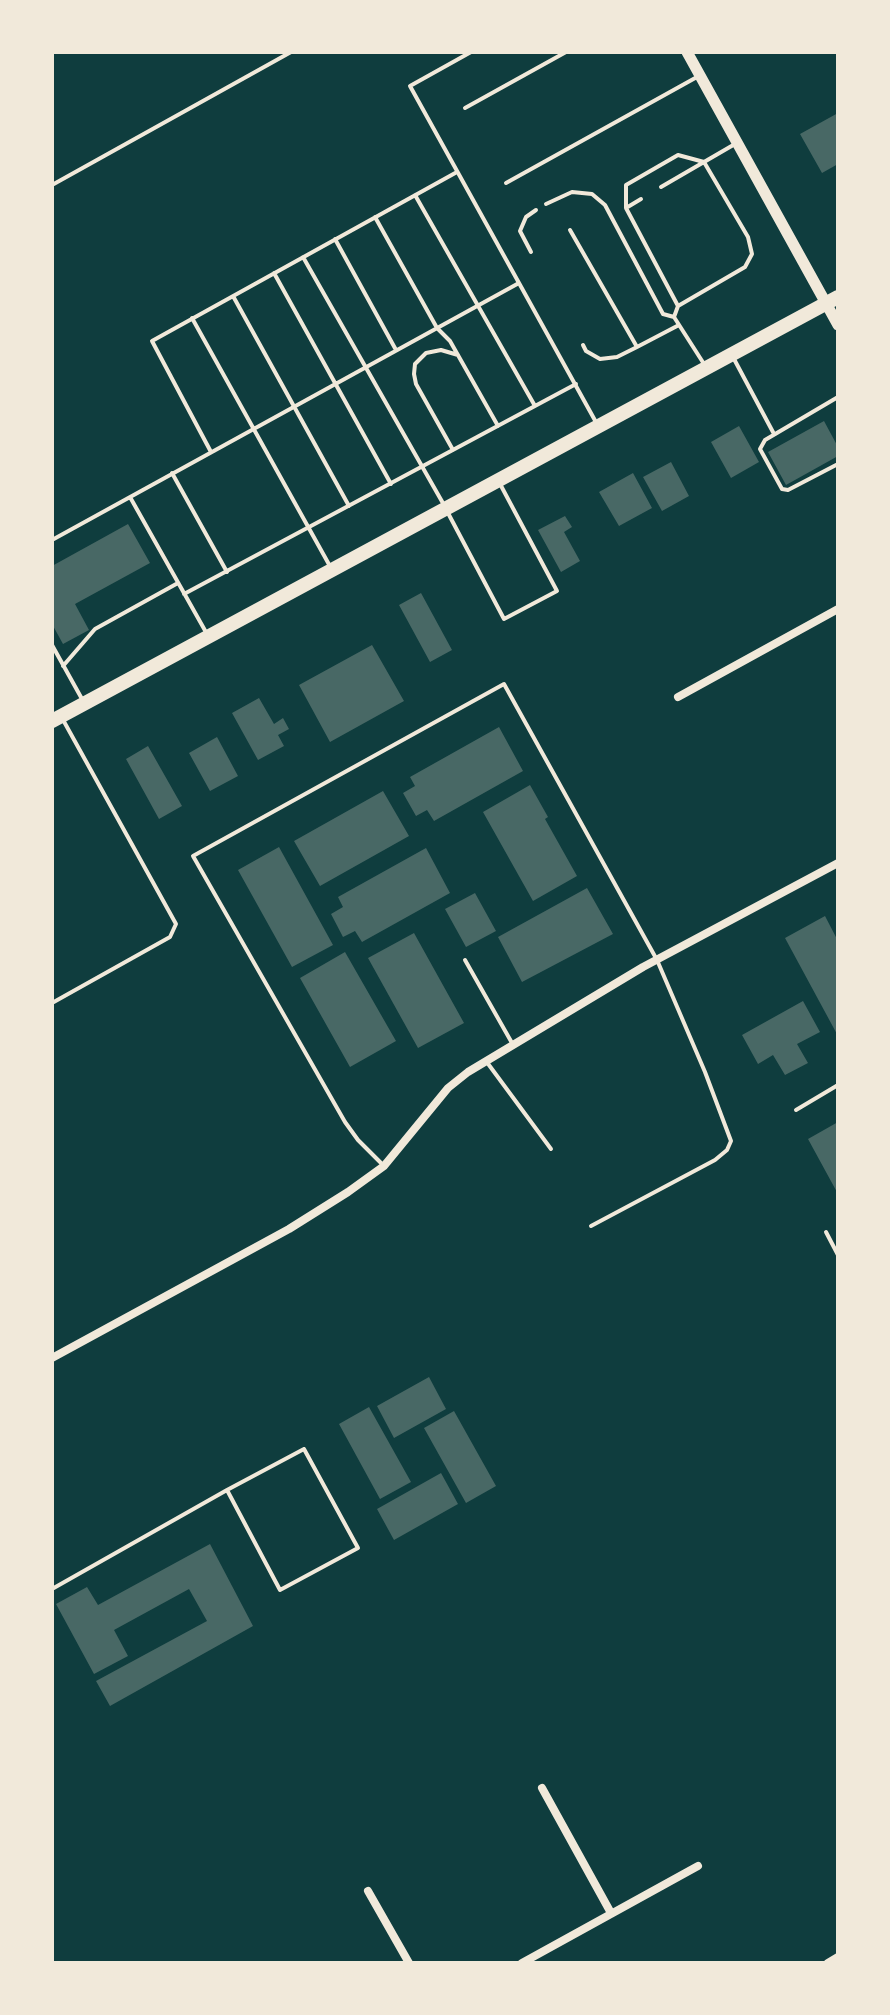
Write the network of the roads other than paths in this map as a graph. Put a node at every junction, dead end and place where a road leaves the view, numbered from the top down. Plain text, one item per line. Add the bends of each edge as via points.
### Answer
1 (291, 52) edge
2 (471, 52) edge
3 (566, 52) edge
4 (687, 52) edge
5 (700, 75) junction
6 (465, 108) dead end
7 (737, 143) junction
8 (704, 162) junction
9 (457, 172) junction
10 (506, 183) dead end
11 (52, 185) edge
12 (661, 187) dead end
13 (415, 195) junction
14 (641, 199) dead end
15 (546, 204) dead end
16 (626, 208) junction
17 (536, 210) dead end
18 (375, 217) junction
19 (570, 230) dead end
20 (335, 239) junction
21 (531, 252) dead end
22 (303, 257) junction
23 (274, 273) junction
24 (519, 283) junction
25 (233, 296) junction
26 (832, 300) edge
27 (478, 305) junction
28 (678, 306) junction
29 (674, 317) junction
30 (192, 318) junction
31 (679, 325) junction
32 (838, 325) edge
33 (437, 328) junction
34 (583, 345) dead end
35 (637, 347) junction
36 (396, 350) junction
37 (731, 354) junction
38 (458, 355) junction
39 (365, 367) junction
40 (707, 368) junction
41 (335, 384) junction
42 (576, 384) junction
43 (838, 397) edge
44 (294, 406) junction
45 (535, 406) junction
46 (498, 426) junction
47 (599, 426) junction
48 (254, 428) junction
49 (774, 434) junction
50 (453, 450) junction
51 (211, 452) junction
52 (838, 464) edge
53 (422, 467) junction
54 (172, 473) junction
55 (498, 480) junction
56 (391, 484) junction
57 (130, 497) junction
58 (349, 506) junction
59 (446, 508) junction
60 (309, 528) junction
61 (52, 540) edge
62 (332, 570) junction
63 (227, 572) junction
64 (178, 583) junction
65 (184, 594) junction
66 (838, 609) edge
67 (208, 637) junction
68 (52, 645) edge
69 (63, 666) junction
70 (678, 697) dead end
71 (84, 704) junction
72 (56, 719) edge
73 (837, 867) edge
74 (465, 960) dead end
75 (657, 960) junction
76 (52, 1003) edge
77 (513, 1045) junction
78 (486, 1061) junction
79 (838, 1085) edge
80 (796, 1110) dead end
81 (551, 1149) dead end
82 (384, 1166) junction
83 (591, 1226) dead end
84 (826, 1232) dead end
85 (838, 1255) edge
86 (52, 1358) edge
87 (227, 1490) junction
88 (52, 1589) edge
89 (542, 1788) dead end
90 (698, 1866) dead end
91 (368, 1891) dead end
92 (611, 1913) junction
93 (838, 1957) edge
94 (409, 1963) edge
95 (522, 1963) edge
96 (828, 1963) edge

1 - 11 lane
2 - 9 lane via 410,86
3 - 6 lane
4 - 5 street
5 - 7 street
5 - 10 lane
7 - 8 lane
7 - 26 street
8 - 12 lane
8 - 16 lane via 678,155 626,185
8 - 28 lane via 748,237 752,254 745,267
9 - 13 lane
9 - 24 lane
13 - 18 lane
13 - 27 lane
14 - 16 lane
15 - 29 lane via 572,192 592,194 605,205 663,314
16 - 28 lane
17 - 21 lane via 520,231
18 - 20 lane
18 - 33 lane
19 - 35 lane
20 - 22 lane
20 - 36 lane
22 - 23 lane
22 - 39 lane
23 - 25 lane
23 - 41 lane
24 - 27 lane
24 - 42 lane
25 - 30 lane
25 - 44 lane
26 - 32 street
26 - 37 main road
27 - 33 lane
27 - 45 lane
28 - 29 lane
29 - 31 lane
30 - 48 lane
30 - 51 lane via 152,341
31 - 35 lane
31 - 40 lane
33 - 36 lane
33 - 38 lane
34 - 35 lane via 600,359
36 - 39 lane
37 - 40 main road
37 - 49 lane
38 - 46 lane
38 - 50 lane via 426,353 415,364 414,374
39 - 41 lane
39 - 53 lane
40 - 47 main road
41 - 44 lane
41 - 56 lane
42 - 45 lane
42 - 47 lane
43 - 49 lane
44 - 48 lane
44 - 58 lane
45 - 46 lane
46 - 50 lane
47 - 55 main road
48 - 51 lane
48 - 60 lane
49 - 52 lane via 760,449 782,489
50 - 53 lane
51 - 54 lane
53 - 56 lane
53 - 59 lane
54 - 57 lane
54 - 63 lane
55 - 59 main road
55 - 59 lane via 557,591 504,619
56 - 58 lane
57 - 61 lane
57 - 64 lane
58 - 60 lane
59 - 62 main road
60 - 62 lane
60 - 63 lane
62 - 67 main road
63 - 65 lane
64 - 65 lane
64 - 69 lane via 95,629
65 - 67 lane
66 - 70 street
67 - 71 main road
68 - 69 lane
69 - 71 lane
71 - 72 main road
72 - 76 lane via 176,924 170,937
73 - 75 street
74 - 77 lane
75 - 77 street
75 - 82 lane via 504,684 193,856 345,1122
75 - 83 lane via 731,1141 715,1160
77 - 78 street
78 - 81 lane
78 - 82 street via 448,1088
79 - 80 lane
82 - 86 street via 289,1229
84 - 85 lane
87 - 87 lane via 304,1449 358,1548 280,1590
87 - 88 lane
89 - 92 street
90 - 92 street
91 - 94 street
92 - 95 street
93 - 96 street

